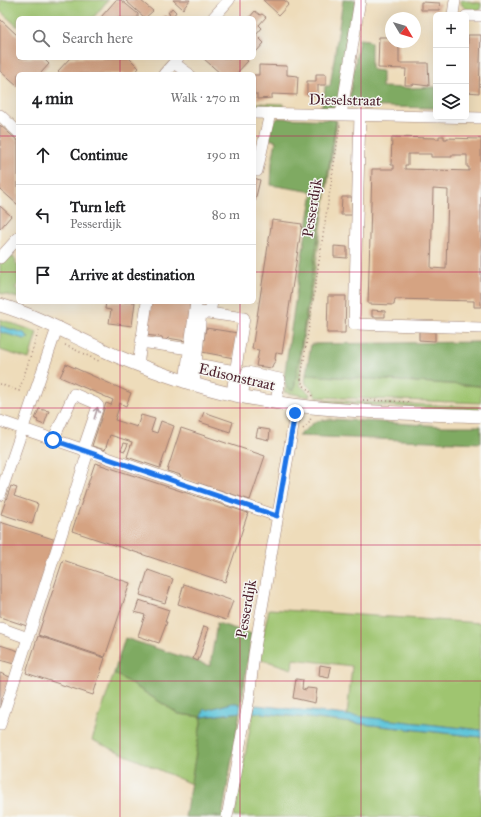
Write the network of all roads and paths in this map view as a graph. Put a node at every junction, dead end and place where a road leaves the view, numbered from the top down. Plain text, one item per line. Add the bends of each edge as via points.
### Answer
1 (229, 0) edge
2 (360, 0) edge
3 (455, 0) edge
4 (454, 12) edge
5 (215, 16) edge
6 (469, 16) edge
7 (481, 16) edge
8 (176, 60) edge
9 (166, 72) edge
10 (187, 72) edge
11 (256, 113) edge
12 (270, 113) junction
13 (0, 115) edge
14 (341, 115) junction
15 (360, 115) junction
16 (433, 117) edge
17 (469, 118) edge
18 (481, 118) edge
19 (16, 130) edge
20 (258, 148) edge
21 (256, 171) edge
22 (16, 240) edge
23 (0, 258) edge
24 (147, 304) edge
25 (196, 304) edge
26 (0, 305) edge
27 (211, 307) edge
28 (43, 321) junction
29 (57, 328) junction
30 (481, 328) edge
31 (141, 342) junction
32 (190, 349) junction
33 (196, 364) junction
34 (138, 365) junction
35 (235, 371) junction
36 (189, 383) junction
37 (0, 384) edge
38 (238, 394) junction
39 (276, 402) junction
40 (296, 406) junction
41 (311, 407) junction
42 (481, 416) edge
43 (0, 421) edge
44 (22, 429) junction
45 (53, 440) junction
46 (86, 451) junction
47 (0, 496) edge
48 (277, 516) junction
49 (0, 628) edge
50 (28, 638) junction
51 (0, 725) edge
52 (227, 817) edge

1 - 5 street
2 - 14 street
3 - 4 street
6 - 7 street
8 - 9 street
8 - 10 street
11 - 12 street, Dieselstraat
12 - 14 street, Dieselstraat
12 - 20 street
13 - 19 street
14 - 15 street, Dieselstraat
14 - 41 path, Pesserdijk via 301,378 302,385 312,394
15 - 16 street, Dieselstraat
15 - 30 street via 354,324
17 - 18 street
20 - 21 street
22 - 23 street
24 - 31 street
25 - 32 street
26 - 28 main road, Edisonstraat
27 - 33 street via 202,312
27 - 35 street via 244,318
28 - 29 main road, Edisonstraat
28 - 37 path via 19,391
29 - 34 main road, Edisonstraat
29 - 44 street
31 - 32 street
31 - 34 street
32 - 36 street
33 - 35 street
33 - 36 street
34 - 36 main road, Edisonstraat
35 - 38 street
36 - 38 main road, Edisonstraat
38 - 39 main road, Edisonstraat
38 - 39 street via 247,372 280,379
39 - 40 main road, Edisonstraat
40 - 41 main road, Edisonstraat
40 - 48 street, Pesserdijk
41 - 42 main road, Edisonstraat
43 - 44 street
44 - 45 street
44 - 47 street
45 - 46 street
46 -> 45 street via 98,406 74,394
46 - 48 street
46 - 50 street
48 - 52 street, Pesserdijk via 249,699
49 - 50 street
50 - 51 street

